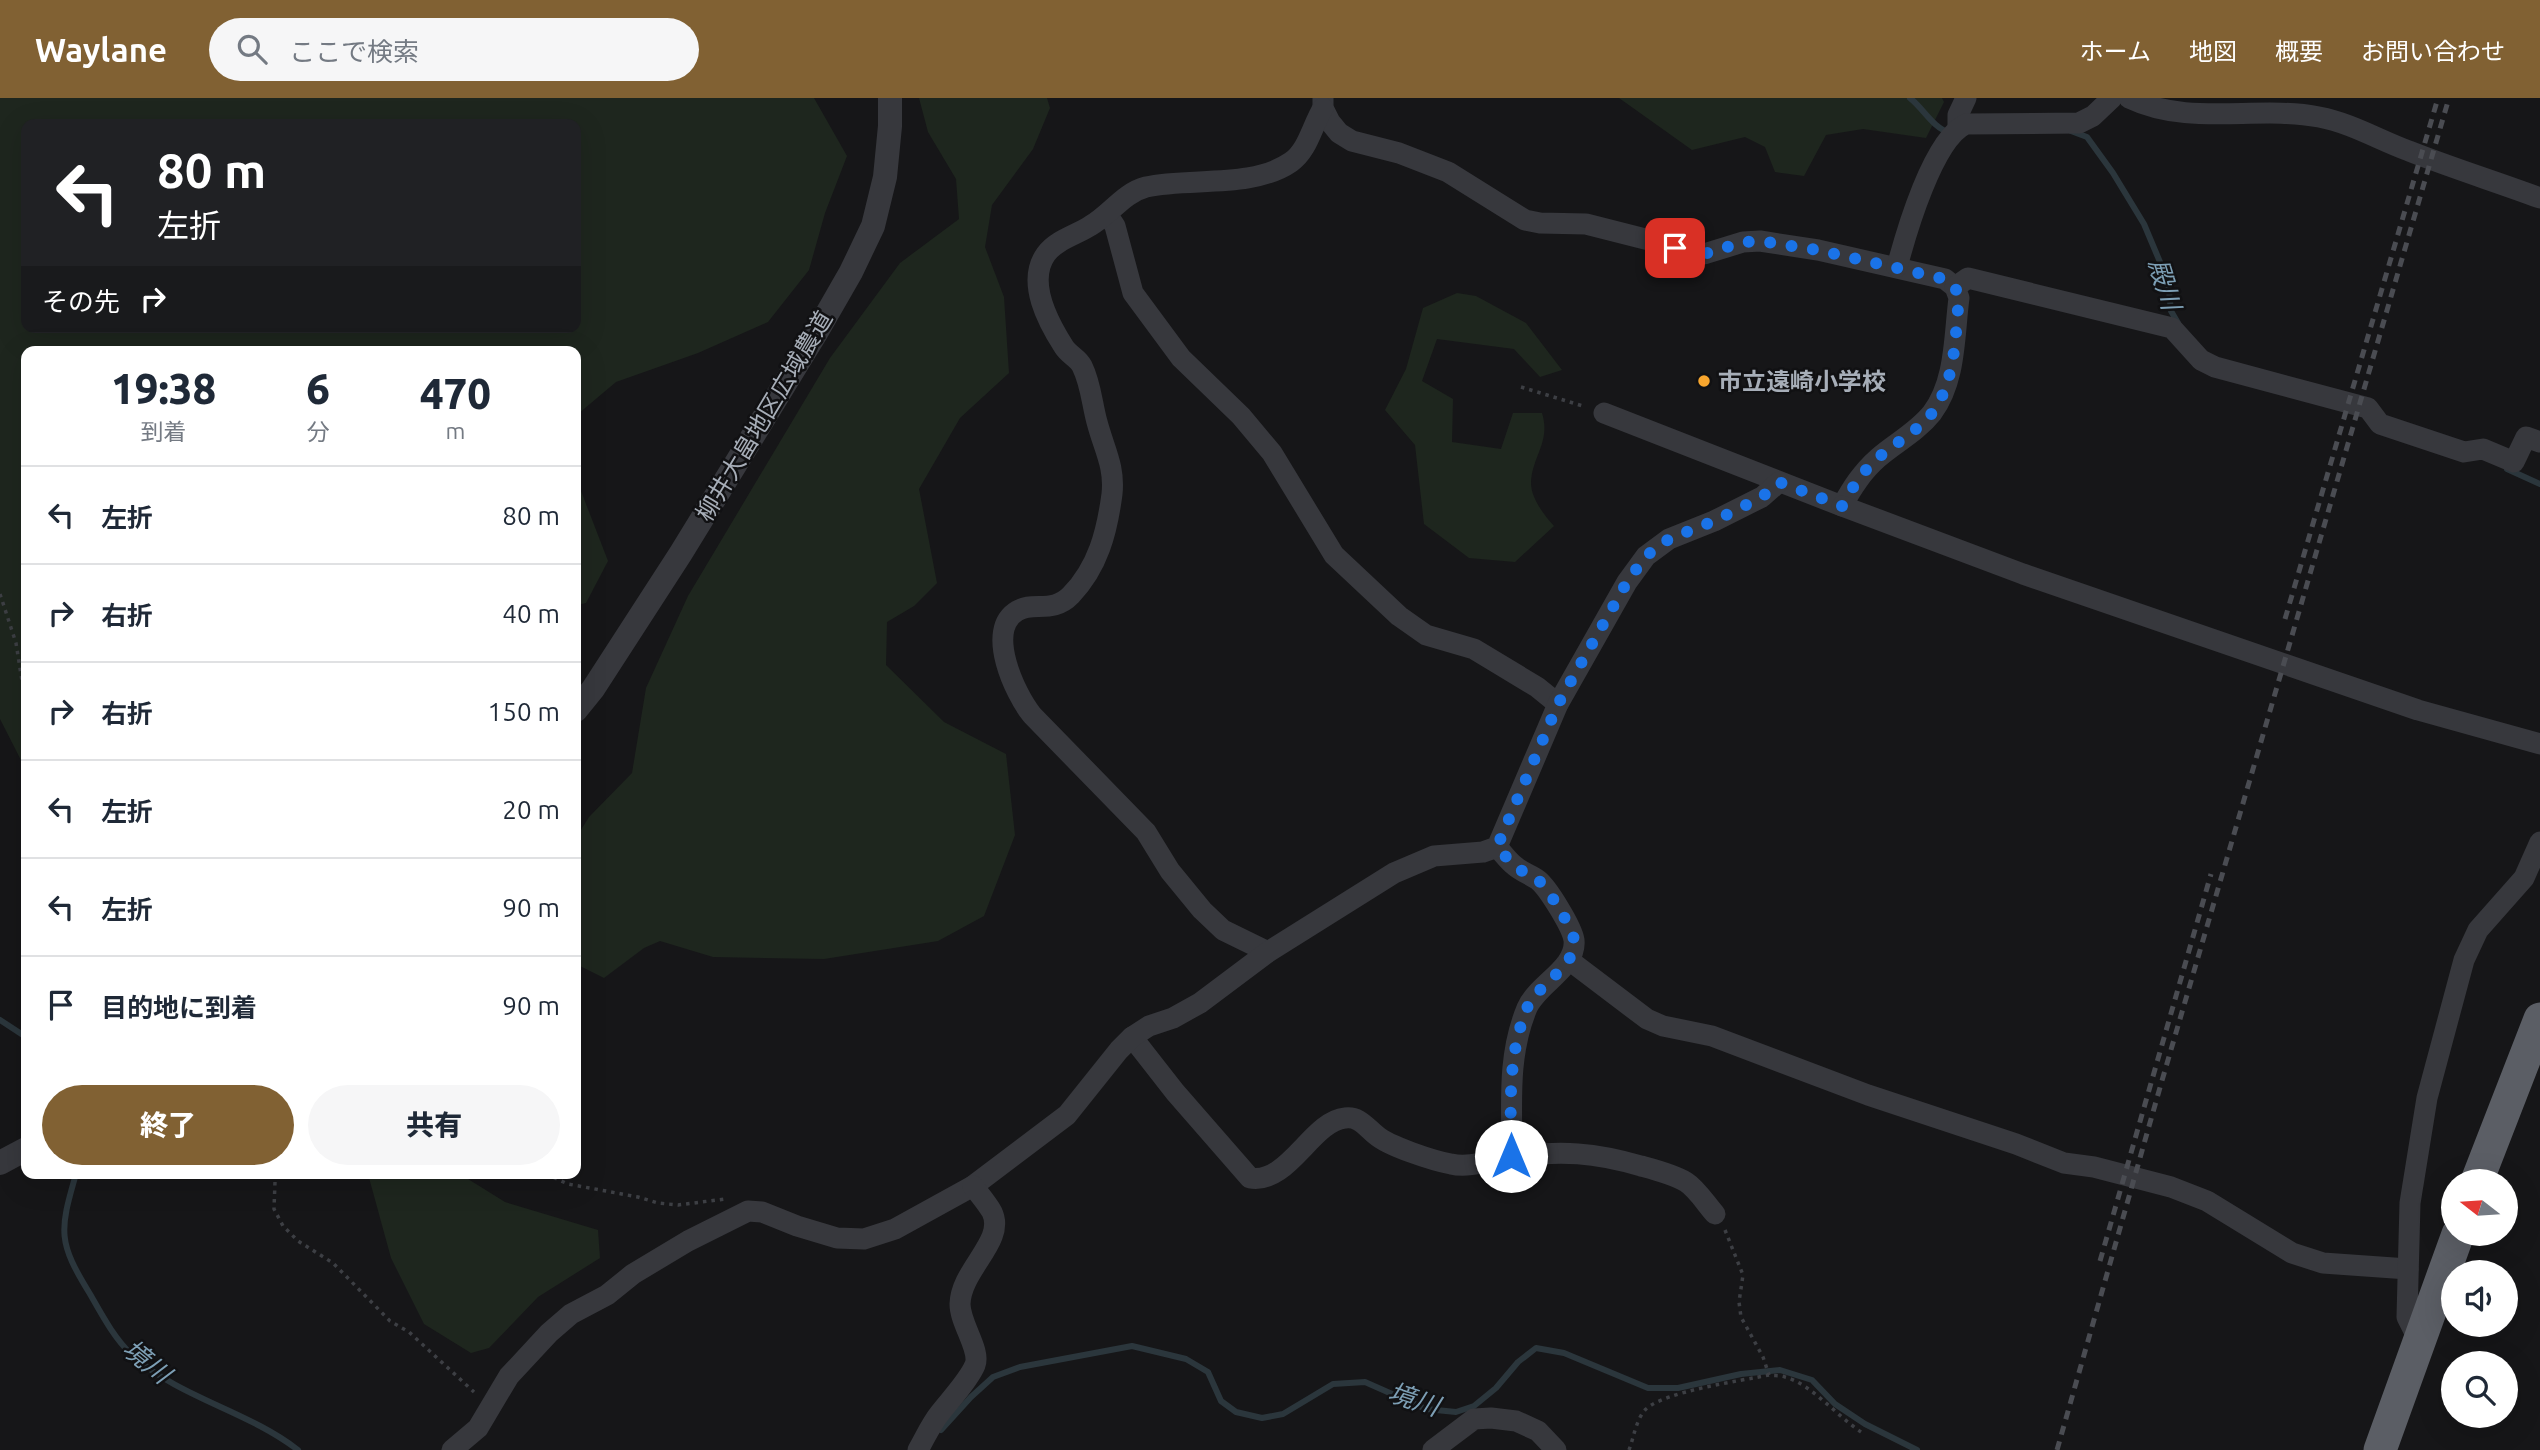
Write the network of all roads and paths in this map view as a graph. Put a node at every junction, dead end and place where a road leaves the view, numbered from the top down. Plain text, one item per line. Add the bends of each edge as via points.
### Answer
1 (890, 98) edge
2 (1966, 98) edge
3 (2112, 98) edge
4 (2129, 98) edge
5 (1323, 103) edge
6 (1958, 128) junction
7 (2540, 198) edge
8 (1107, 214) junction
9 (1897, 267) junction
10 (1955, 287) junction
11 (1521, 387) dead end
12 (1604, 413) joint
13 (2540, 442) edge
14 (1779, 482) junction
15 (1842, 506) junction
16 (0, 594) edge
17 (21, 675) edge
18 (581, 703) edge
19 (1558, 704) junction
20 (2540, 744) edge
21 (2540, 842) edge
22 (1497, 847) junction
23 (1268, 952) junction
24 (1569, 960) junction
25 (2540, 1019) edge
26 (1132, 1037) junction
27 (21, 1152) edge
28 (1511, 1156) junction
29 (0, 1163) edge
30 (2482, 1169) edge
31 (557, 1179) edge
32 (275, 1182) dead end
33 (973, 1186) junction
34 (748, 1211) junction
35 (1714, 1214) joint
36 (2454, 1246) edge
37 (2408, 1269) junction
38 (2420, 1341) junction
39 (1769, 1375) junction
40 (493, 1406) junction
41 (1861, 1432) dead end
42 (452, 1450) edge
43 (918, 1450) edge
44 (1433, 1450) edge
45 (1556, 1450) edge
46 (1629, 1450) edge
47 (2380, 1450) edge

1 - 18 street, 柳井大畠地区広域農道 via 885,177 873,226 851,272 681,553
2 - 6 street
3 - 6 street via 2079,123 1966,124
4 - 7 street via 2200,115 2295,113 2323,118
5 - 8 street via 1304,149 1292,162 1249,177 1146,187 1130,193
5 - 9 street via 1329,121 1352,141 1399,152 1448,172 1525,220 1586,224 1704,254 1760,241
6 - 9 street via 1927,180
8 - 19 street via 1115,226 1133,293 1181,358 1272,453 1334,555 1426,635 1482,653
8 - 23 street via 1046,253 1037,270 1047,315 1088,382 1111,463 1112,492 1103,544 1070,597 1054,606 1018,609 1006,620 1001,639 1020,701 1146,832 1202,910 1223,930
9 - 10 street via 1945,279
10 - 13 street via 1968,278 2172,328 2201,360 2215,367 2368,408 2380,424 2464,452 2483,449 2514,462 2526,437
10 - 15 street via 1959,298 1951,367 1932,412 1878,458 1854,484
11 - 12 path
12 - 14 street
14 - 15 street
14 - 19 street via 1762,497 1669,539 1646,556
15 - 20 street via 2024,574 2418,709
16 - 17 path
19 - 22 street
21 - 37 street via 2524,878 2477,930 2464,960 2418,1141
22 - 23 street via 1434,856 1394,873
22 - 24 street via 1540,882 1568,924 1574,941
23 - 26 street via 1200,1003
24 - 28 street via 1535,992 1515,1042
24 - 37 street via 1663,1026 1712,1037 2064,1163 2171,1187 2207,1201 2292,1253 2323,1263
25 - 30 highway
26 - 28 street via 1250,1178 1260,1180 1278,1171 1335,1120 1348,1117 1360,1120 1378,1138 1452,1165
26 - 33 street via 1067,1115
27 - 29 street
28 - 35 street via 1579,1152 1664,1172 1688,1183
31 - 34 path via 657,1203 727,1199
32 - 40 path via 274,1209 283,1226 333,1263 390,1321 409,1332
33 - 34 street via 895,1228 864,1239 837,1238
33 - 43 street via 993,1214 995,1229 961,1292 965,1331 977,1354 975,1366
34 - 40 street via 688,1241 633,1274 607,1296 571,1314 509,1376
35 - 39 path via 1740,1262 1741,1317
36 - 38 highway
37 - 38 street via 2407,1317
38 - 47 highway
39 - 41 path via 1785,1376 1805,1386
39 - 46 path via 1672,1396 1653,1405 1640,1417
40 - 42 street
44 - 45 street via 1474,1419 1490,1418 1516,1421 1538,1431

